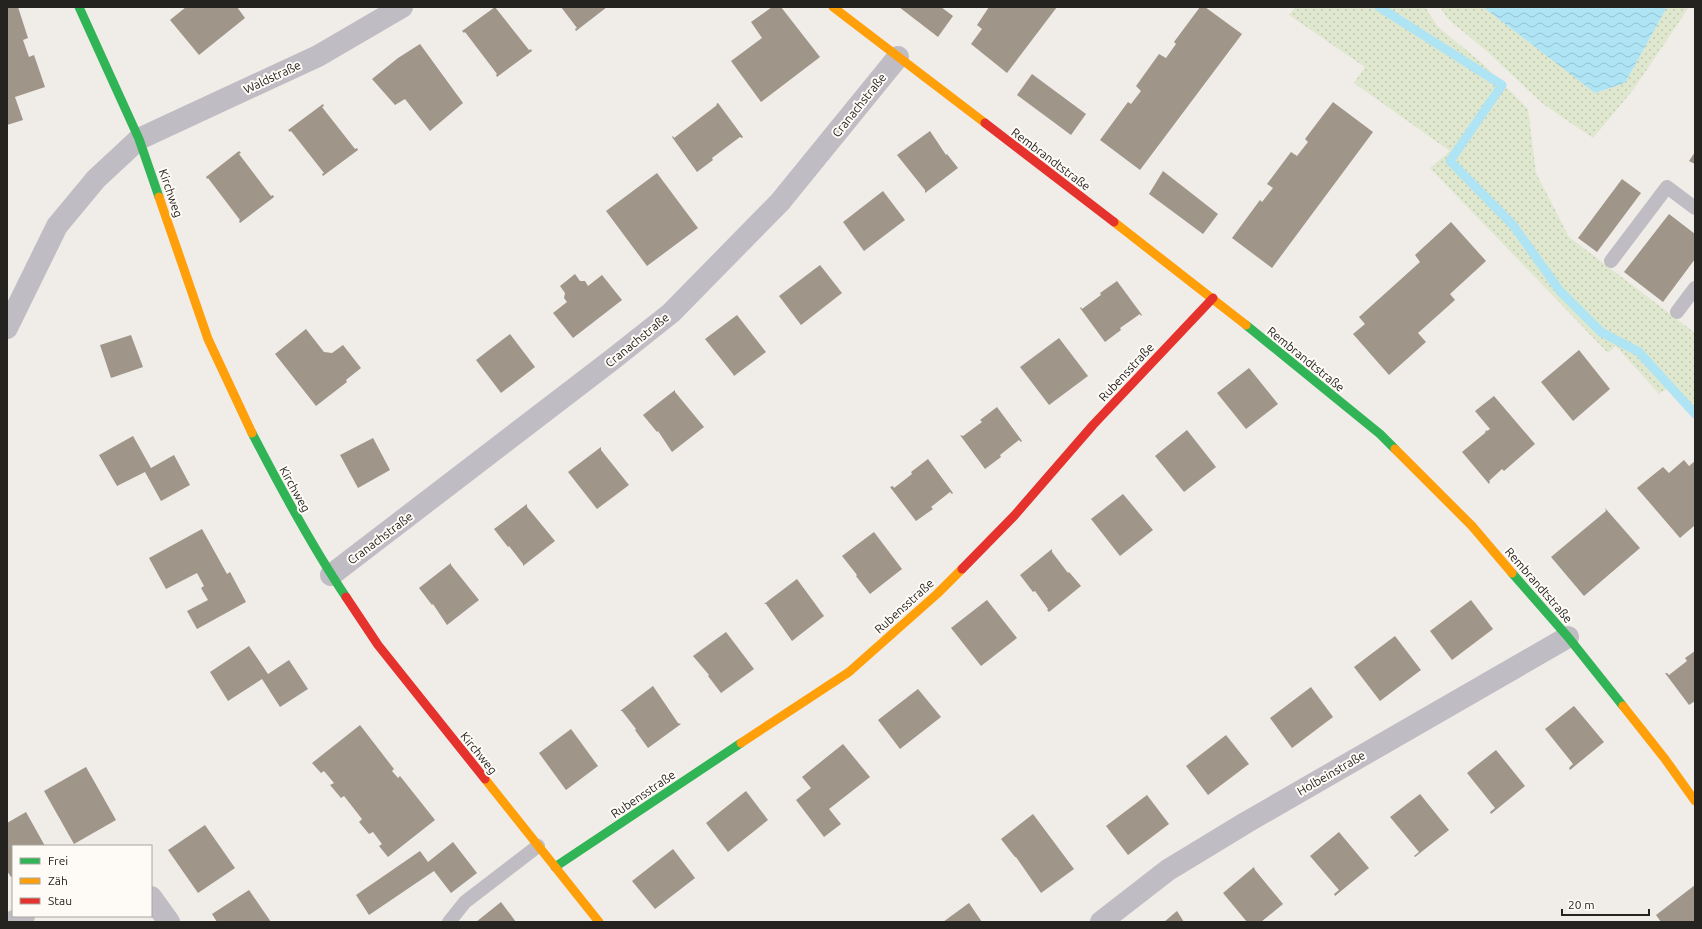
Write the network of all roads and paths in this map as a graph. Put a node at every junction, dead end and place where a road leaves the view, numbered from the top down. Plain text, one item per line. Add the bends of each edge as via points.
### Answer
1 (70, 7) edge
2 (79, 7) edge
3 (402, 7) edge
4 (833, 7) edge
5 (96, 42) junction
6 (898, 57) junction
7 (139, 139) junction
8 (1695, 208) edge
9 (1611, 261) dead end
10 (1695, 288) edge
11 (1213, 298) junction
12 (1677, 312) dead end
13 (7, 328) edge
14 (331, 575) junction
15 (1568, 637) junction
16 (1695, 800) edge
17 (538, 846) junction
18 (555, 867) junction
19 (152, 898) edge
20 (22, 917) edge
21 (12, 922) edge
22 (169, 922) edge
23 (449, 922) edge
24 (599, 922) edge
25 (1101, 922) edge

1 - 5 street
2 - 5 street, Kirchweg
3 - 7 street, Waldstraße via 318,56
4 - 6 street, Rembrandtstraße
5 - 7 street, Kirchweg
6 - 11 street, Rembrandtstraße
6 - 14 street, Cranachstraße via 780,202 671,313
7 - 13 street, Waldstraße via 96,179 57,226
7 - 14 street, Kirchweg via 208,338 265,459
8 - 9 lane via 1667,187
10 - 12 lane
11 - 15 street, Rembrandtstraße via 1380,434 1419,471 1472,526
11 - 18 street, Rubensstraße via 1093,425 1003,527 937,594 849,672
14 - 17 street, Kirchweg via 378,645
15 - 16 street, Rembrandtstraße
15 - 25 street, Holbeinstraße via 1168,870
17 - 18 street, Kirchweg
17 - 23 lane via 465,902
18 - 24 street, Kirchweg
19 - 22 street
20 - 21 street

